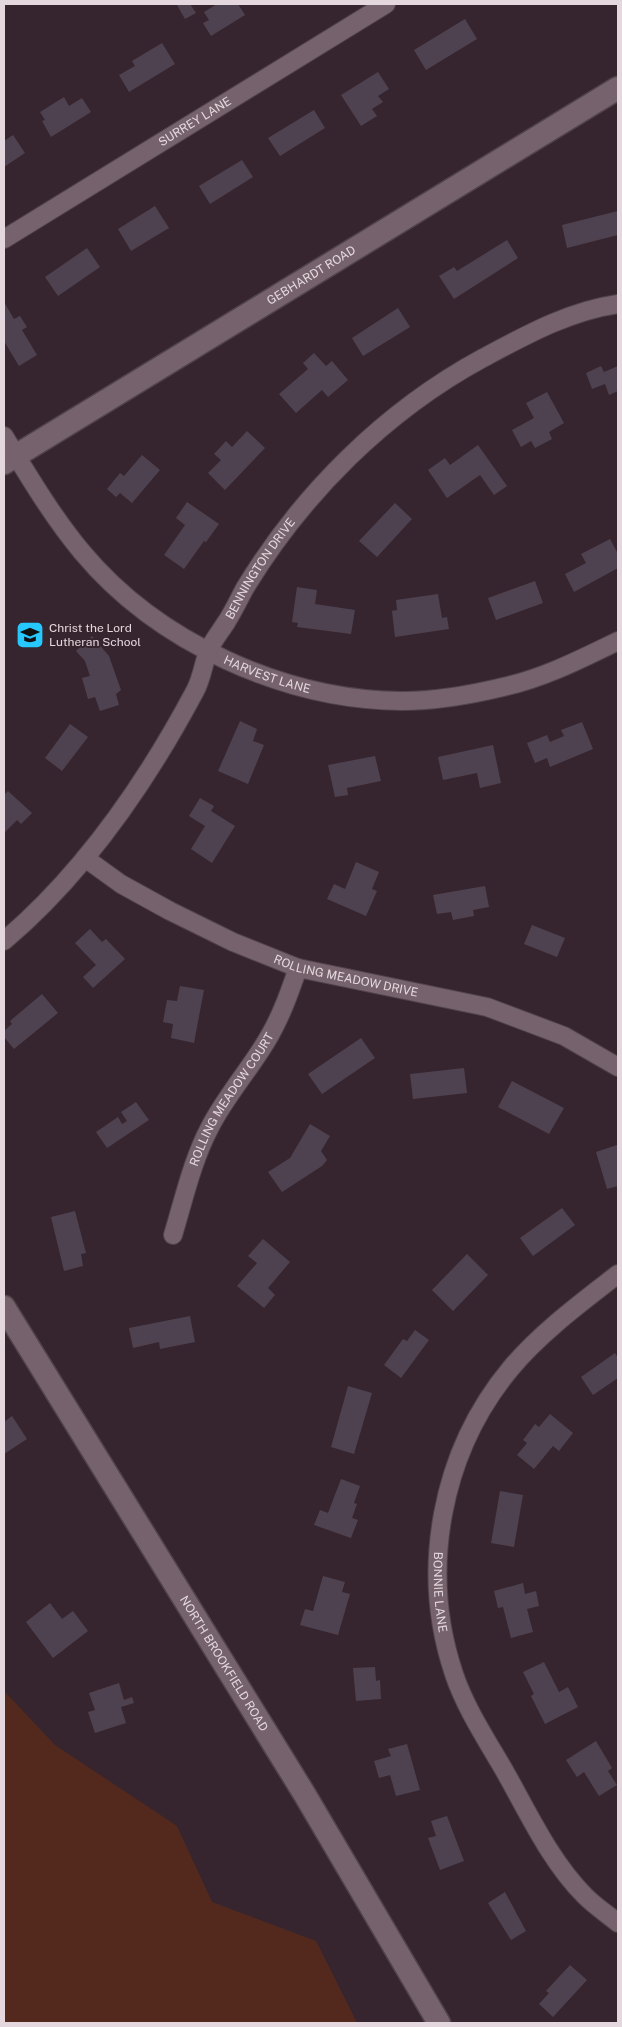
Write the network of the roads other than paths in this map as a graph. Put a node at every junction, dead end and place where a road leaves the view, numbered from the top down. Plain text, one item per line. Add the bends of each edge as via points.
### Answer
1 (386, 4) edge
2 (618, 88) edge
3 (4, 239) edge
4 (618, 304) edge
5 (4, 436) edge
6 (10, 459) edge
7 (618, 641) edge
8 (208, 652) junction
9 (85, 858) junction
10 (4, 941) edge
11 (298, 968) junction
12 (618, 1067) edge
13 (174, 1235) dead end
14 (618, 1274) edge
15 (4, 1306) edge
16 (618, 1923) edge
17 (439, 2023) edge

1 - 3 street, SURREY LANE
2 - 6 street, GEBHARDT ROAD
4 - 8 street, BENNINGTON DRIVE via 572,315 464,368 362,445 328,478 282,532
5 - 6 street, HARVEST LANE
6 - 8 street, HARVEST LANE via 106,578 165,626
7 - 8 street, HARVEST LANE via 570,665 505,687 402,701 345,696 299,686
8 - 9 street, BENNINGTON DRIVE via 197,688 162,749 104,836
9 - 10 street, BENNINGTON DRIVE
9 - 11 street, ROLLING MEADOW DRIVE via 121,884 170,911 233,942
11 - 12 street, ROLLING MEADOW DRIVE via 487,1007 564,1036
11 - 13 street, ROLLING MEADOW COURT via 269,1036 201,1144 191,1168
14 - 16 street, BONNIE LANE via 541,1338 498,1385 472,1426 452,1472 438,1557 438,1588 445,1640 454,1675 466,1700 552,1853 585,1896
15 - 17 street, NORTH BROOKFIELD ROAD via 290,1769

